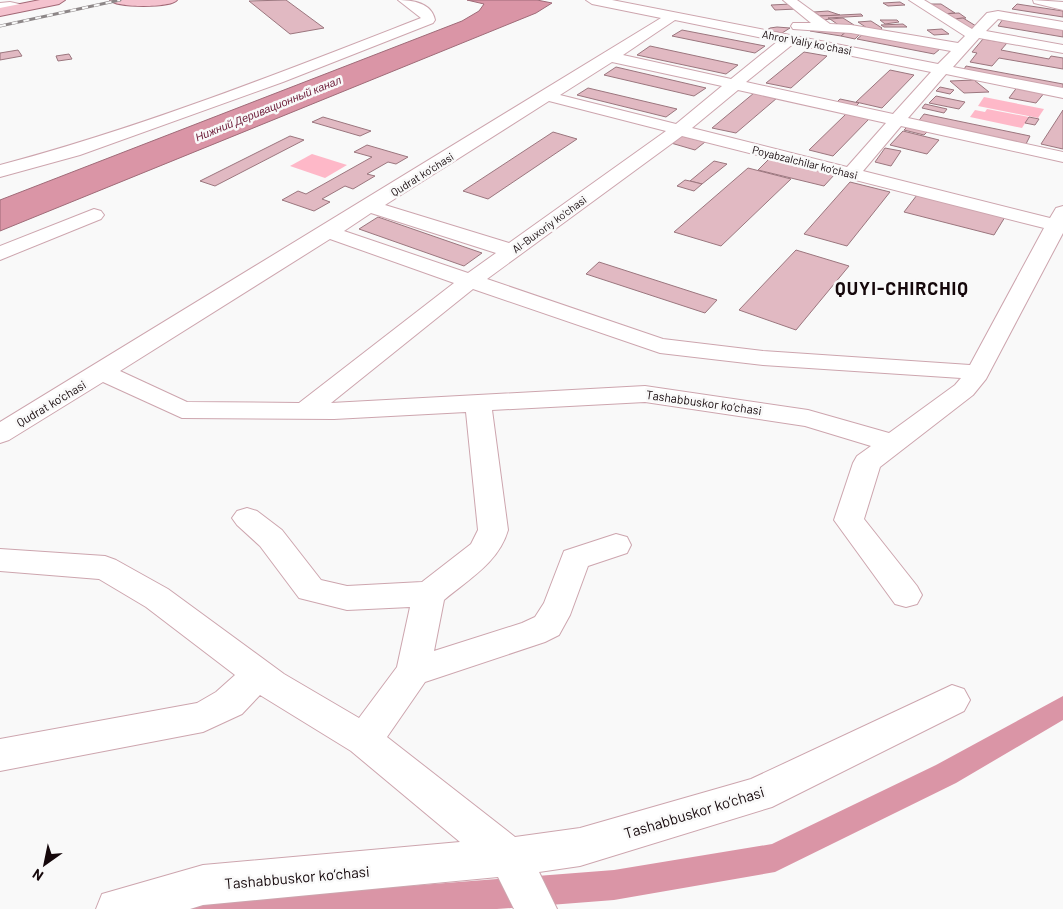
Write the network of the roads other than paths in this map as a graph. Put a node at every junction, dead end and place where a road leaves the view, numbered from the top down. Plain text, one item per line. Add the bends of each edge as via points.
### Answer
1 (43, 0) edge
2 (59, 0) edge
3 (116, 0) edge
4 (171, 0) edge
5 (404, 0) edge
6 (592, 0) edge
7 (789, 0) edge
8 (916, 0) edge
9 (1039, 0) edge
10 (1063, 6) edge
11 (17, 7) junction
12 (0, 10) edge
13 (671, 17) junction
14 (825, 26) junction
15 (1063, 26) edge
16 (742, 29) junction
17 (977, 34) junction
18 (791, 38) junction
19 (960, 48) junction
20 (1063, 49) edge
21 (610, 57) junction
22 (942, 69) junction
23 (734, 85) junction
24 (1063, 92) edge
25 (547, 96) junction
26 (898, 121) junction
27 (679, 130) junction
28 (1063, 157) edge
29 (0, 171) edge
30 (851, 173) junction
31 (369, 206) junction
32 (94, 215) dead end
33 (1061, 221) edge
34 (328, 232) junction
35 (511, 251) junction
36 (0, 254) edge
37 (468, 282) junction
38 (102, 372) junction
39 (977, 374) junction
40 (478, 404) junction
41 (306, 410) junction
42 (0, 434) edge
43 (895, 444) junction
44 (247, 518) dead end
45 (616, 545) dead end
46 (0, 560) edge
47 (430, 594) junction
48 (906, 595) dead end
49 (413, 672) junction
50 (259, 674) junction
51 (952, 700) dead end
52 (364, 740) junction
53 (0, 755) edge
54 (512, 862) junction
55 (118, 909) edge
56 (536, 909) edge

1 - 11 main road
2 - 11 main road
3 - 4 main road
5 - 29 street via 427,14 428,20 260,85 74,151
6 - 13 street
7 - 14 street
8 - 17 street via 967,32
9 - 10 street
11 - 12 street
13 - 16 street, Ahror Valiy koʻchasi
13 - 21 street, Qudrat ko‘chasi
14 - 16 street
14 - 19 street
15 - 17 street via 995,15
16 - 18 street, Ahror Valiy koʻchasi
17 - 19 street
17 - 20 street
18 - 22 street, Ahror Valiy koʻchasi
18 - 23 street, Al-Buxoriy ko‘chasi
19 - 22 street
21 - 23 street
21 - 25 street, Qudrat ko‘chasi
22 - 24 street, Ahror Valiy koʻchasi
22 - 26 street
23 - 26 street
23 - 27 street, Al-Buxoriy ko‘chasi
25 - 27 street, Poyabzalchilar ko‘chasi
25 - 31 street, Qudrat ko‘chasi
26 - 28 street
26 - 30 street
27 - 30 street, Poyabzalchilar ko‘chasi
27 - 35 street, Al-Buxoriy ko‘chasi
30 - 33 street, Poyabzalchilar ko‘chasi
31 - 34 street, Qudrat ko‘chasi
31 - 35 street
32 - 36 street
33 - 39 street
34 - 37 street
34 - 38 street, Qudrat ko‘chasi
35 - 37 street, Al-Buxoriy ko‘chasi
37 - 39 street via 660,346 763,358 959,370
37 - 41 street, Al-Buxoriy ko‘chasi
38 - 41 street via 182,410
38 - 42 street, Qudrat ko‘chasi
39 - 43 street via 964,390
40 - 41 street, Tashabbuskor ko‘chasi
40 - 43 street, Tashabbuskor ko‘chasi via 645,394 808,418
40 - 47 street via 493,530 482,552
43 - 48 street via 867,463 849,520
44 - 47 street via 271,538 310,589 348,598
45 - 49 street via 575,559 559,606 547,626
46 - 50 street via 105,568 157,598
47 - 49 street
49 - 52 street
50 - 52 street
50 - 53 street via 229,703 203,717
51 - 54 street, Tashabbuskor ko‘chasi via 758,794 580,848
52 - 54 street
54 - 55 street, Tashabbuskor ko‘chasi via 203,885
54 - 56 street

